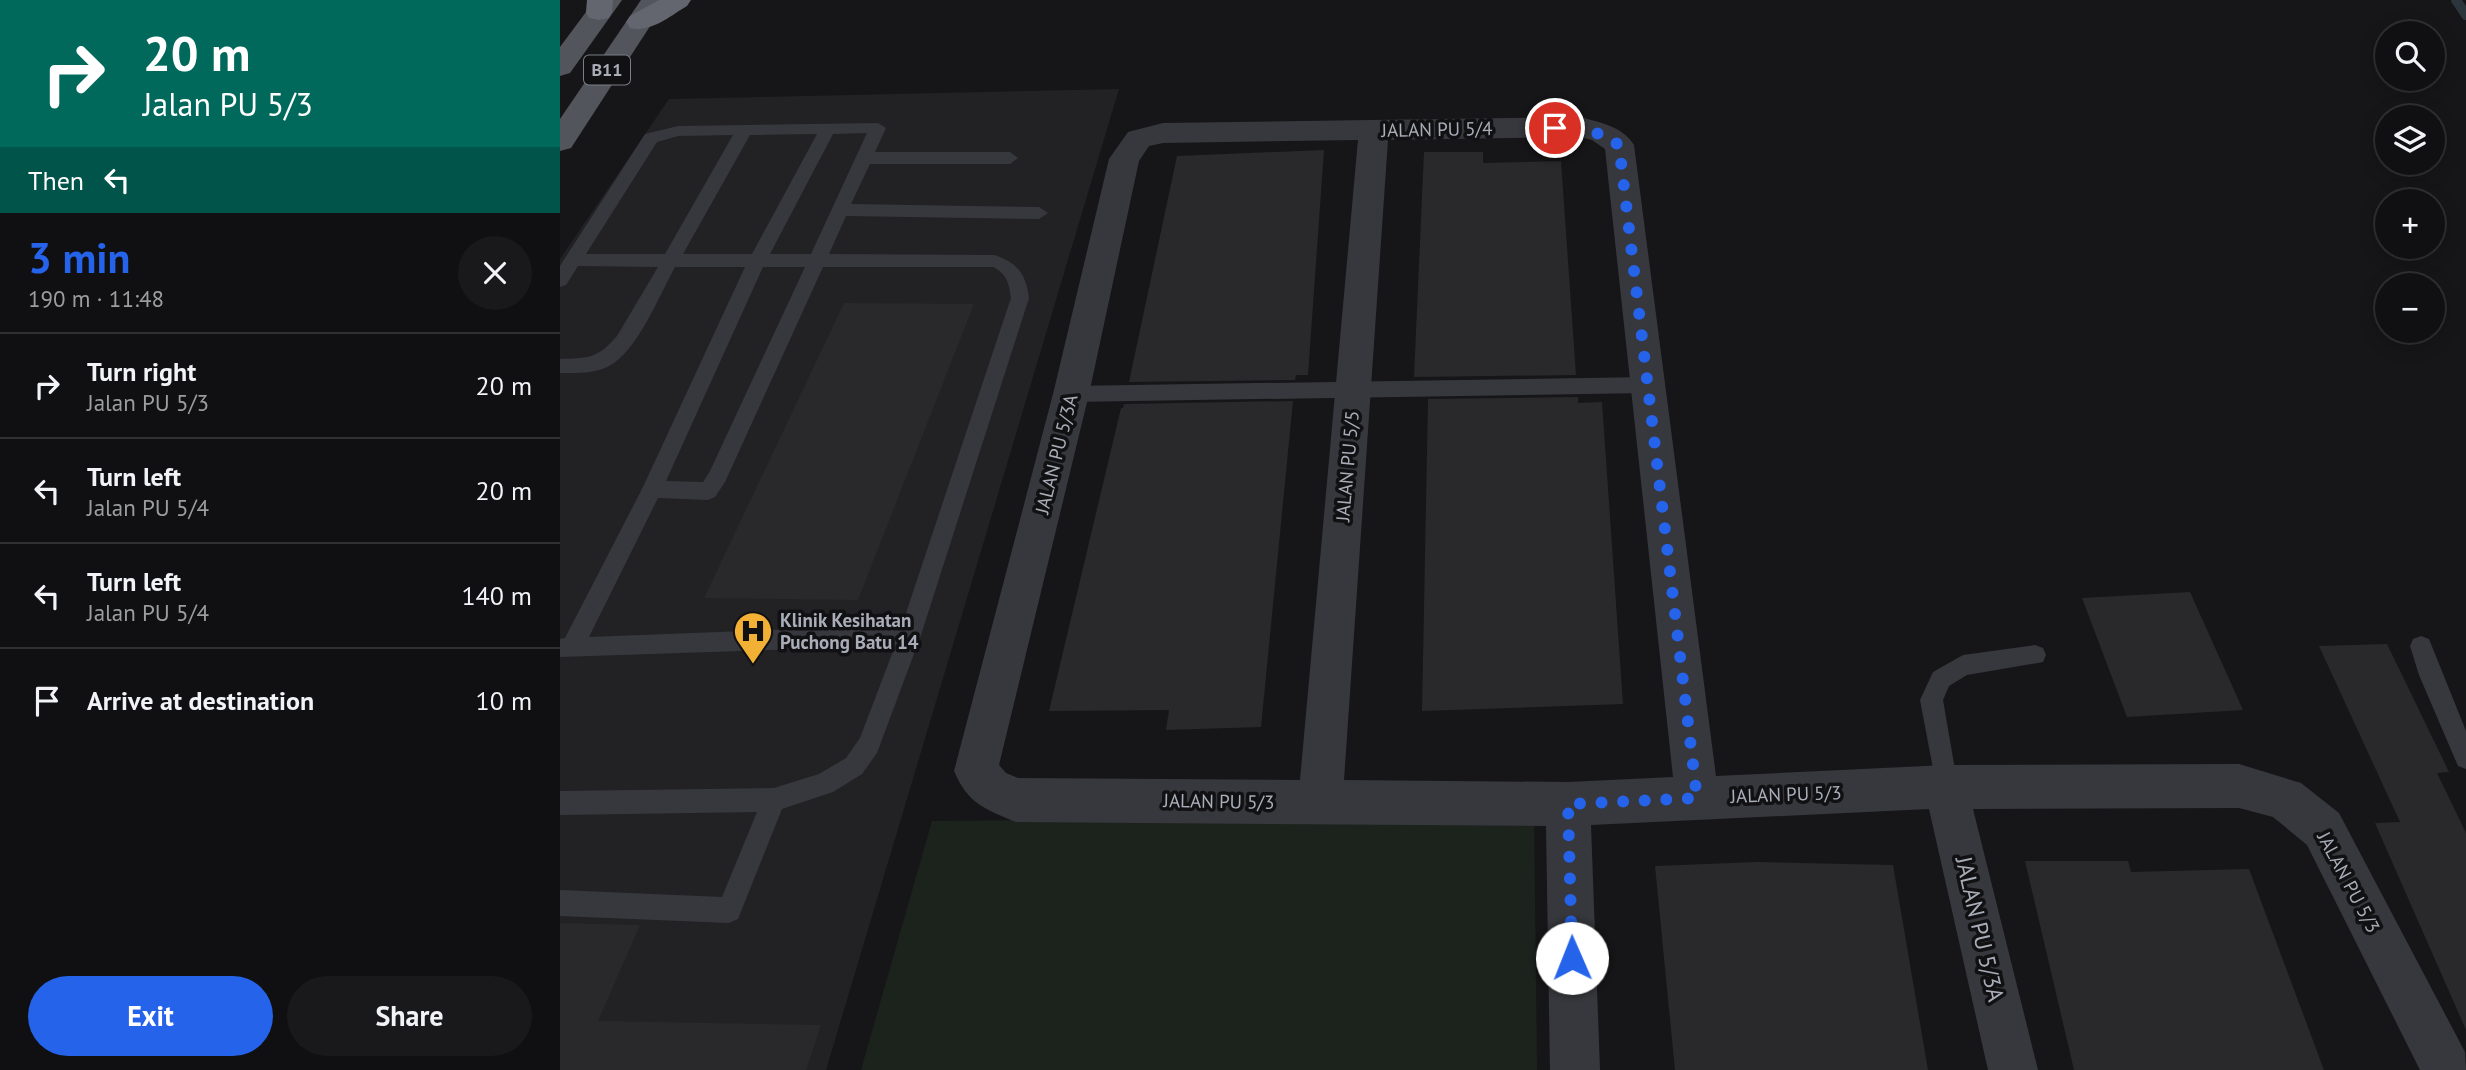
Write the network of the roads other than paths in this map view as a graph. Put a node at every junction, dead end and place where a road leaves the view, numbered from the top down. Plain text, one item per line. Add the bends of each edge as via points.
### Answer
1 (678, 0) edge
2 (603, 4) edge
3 (647, 11) edge
4 (560, 67) edge
5 (827, 130) junction
6 (1374, 130) junction
7 (744, 131) junction
8 (1139, 139) joint
9 (560, 141) edge
10 (863, 158) junction
11 (1010, 158) dead end
12 (840, 210) junction
13 (1039, 213) dead end
14 (573, 260) junction
15 (671, 260) junction
16 (757, 261) junction
17 (818, 261) junction
18 (560, 280) edge
19 (560, 366) edge
20 (1648, 385) junction
21 (1353, 390) junction
22 (1071, 394) junction
23 (652, 489) junction
24 (910, 635) junction
25 (2421, 646) dead end
26 (566, 647) edge
27 (2035, 655) dead end
28 (2466, 758) edge
29 (976, 771) joint
30 (1946, 787) junction
31 (1697, 798) junction
32 (775, 800) junction
33 (1320, 802) junction
34 (560, 803) edge
35 (1568, 804) junction
36 (560, 903) edge
37 (1575, 1070) edge
38 (2013, 1070) edge
39 (2447, 1070) edge

1 - 3 highway
2 - 4 main road, B11
3 - 9 main road, B11
5 - 7 lane
5 - 10 lane via 878,128
5 - 16 lane
6 - 8 street, JALAN PU 5/4 via 1163,133
6 - 20 street, JALAN PU 5/4 via 1581,127 1619,145
6 - 21 street, JALAN PU 5/5
7 - 14 lane via 678,131 651,138
7 - 15 lane
8 - 22 street, JALAN PU 5/3A via 1124,159
10 - 11 lane
10 - 12 lane
12 - 13 lane
12 - 17 lane
14 - 15 lane
14 - 18 lane
15 - 16 lane
15 - 19 lane via 613,355 599,365
16 - 17 lane
16 - 23 lane
17 - 23 lane via 708,491
17 - 24 lane via 994,261 1009,266 1018,278 1020,298
20 - 21 lane
20 - 31 street, JALAN PU 5/4
21 - 22 lane
21 - 33 street, JALAN PU 5/5
22 - 29 street, JALAN PU 5/3A
23 - 26 lane
24 - 26 lane
24 - 32 lane via 869,745 854,766 825,784
25 - 28 lane
27 - 30 lane via 1963,665 1941,679 1931,700
29 - 33 street, JALAN PU 5/3 via 990,788 1016,800
30 - 31 street, JALAN PU 5/3
30 - 38 street, JALAN PU 5/3A
30 - 39 street, JALAN PU 5/3 via 2239,786 2285,798 2323,829
31 - 35 street, JALAN PU 5/3
32 - 34 lane
32 - 36 lane via 729,910
33 - 35 street, JALAN PU 5/3
35 - 37 street

